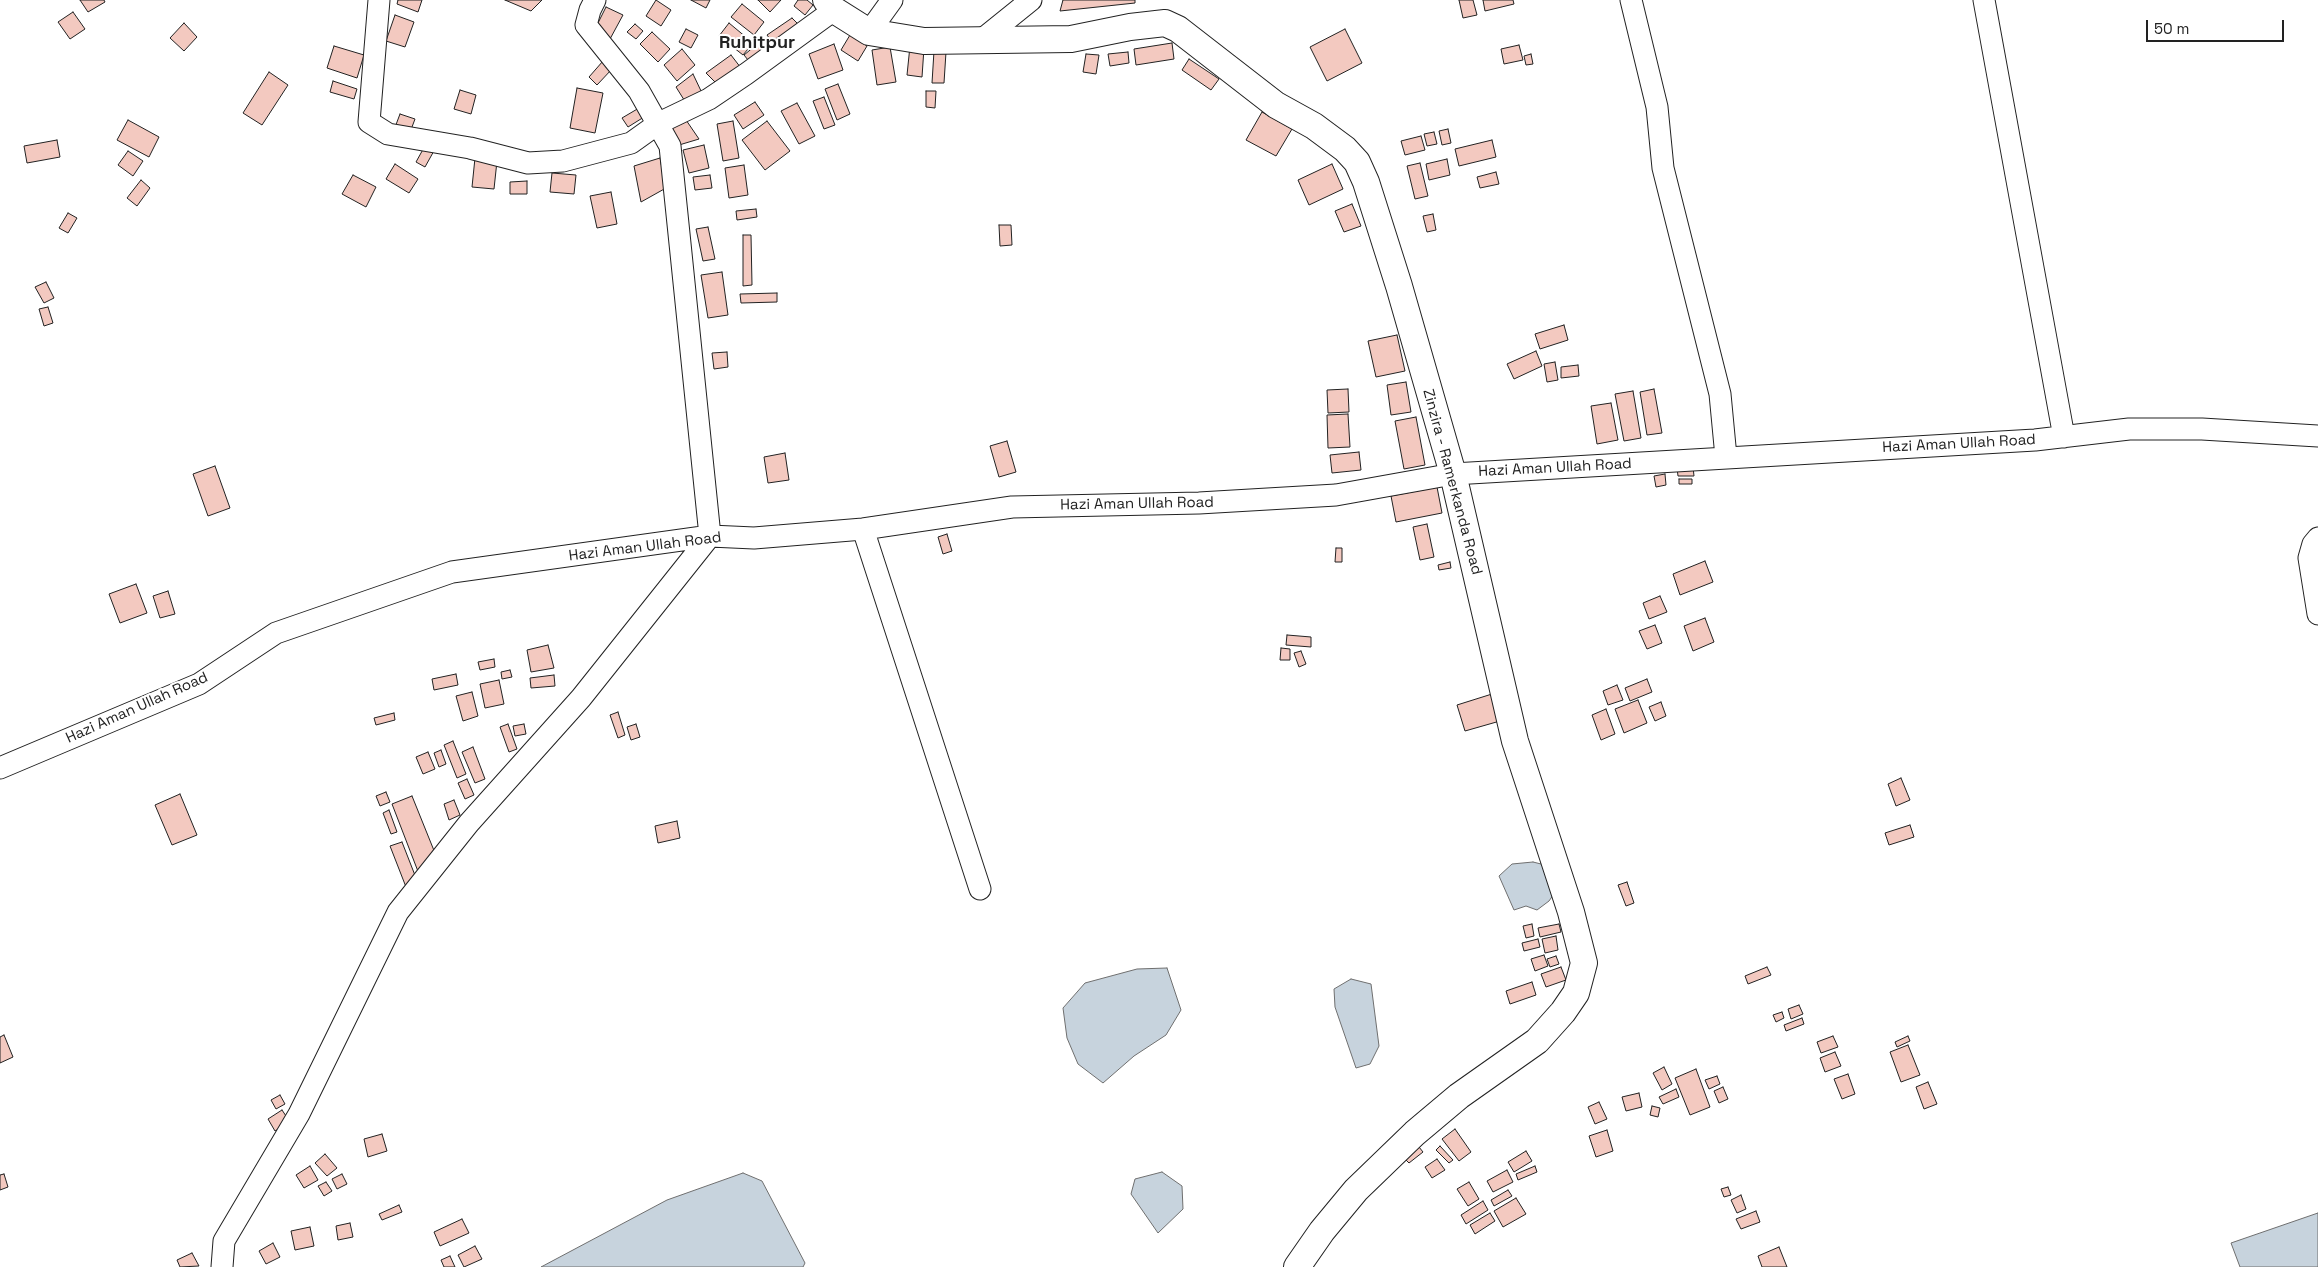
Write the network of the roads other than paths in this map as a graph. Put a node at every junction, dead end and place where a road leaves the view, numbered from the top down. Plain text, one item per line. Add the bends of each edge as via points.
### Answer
1 (379, 0) edge
2 (596, 0) edge
3 (892, 0) edge
4 (1031, 0) edge
5 (1631, 0) edge
6 (1984, 0) edge
7 (830, 5) edge
8 (869, 32) junction
9 (979, 42) junction
10 (659, 123) junction
11 (2318, 436) edge
12 (2064, 437) junction
13 (1726, 457) junction
14 (1453, 474) junction
15 (863, 529) junction
16 (710, 536) junction
17 (2318, 538) edge
18 (2318, 614) edge
19 (0, 768) edge
20 (980, 889) dead end
21 (222, 1267) edge
22 (1297, 1267) edge

1 - 10 street via 369,122 388,134 470,148 528,163 563,161 631,144
2 - 10 street via 586,25 640,91
3 - 8 street
4 - 9 street
5 - 13 street via 1656,100 1663,168 1720,394
6 - 12 street
7 - 8 main road, Zinzira - Ramerkanda Road
7 - 10 street via 709,99
8 - 9 main road, Zinzira - Ramerkanda Road via 924,42
9 - 14 main road, Zinzira - Ramerkanda Road via 1071,40 1165,23 1178,29 1276,105 1314,126 1345,149 1357,162 1366,182
10 - 16 street via 672,154
11 - 12 street, Hazi Aman Ullah Road via 2202,429 2129,429
12 - 13 street, Hazi Aman Ullah Road
13 - 14 street, Hazi Aman Ullah Road
14 - 15 street, Hazi Aman Ullah Road via 1336,496 1012,507
14 - 22 main road, Zinzira - Ramerkanda Road via 1515,740 1571,912 1584,963 1576,993 1537,1041 1459,1096 1415,1133 1356,1190
15 - 16 street, Hazi Aman Ullah Road via 754,538
15 - 20 street
16 - 19 street, Hazi Aman Ullah Road via 452,572 276,633 198,684
16 - 21 street via 581,698 469,823 398,912 299,1114 224,1240
17 - 18 street via 2309,558

